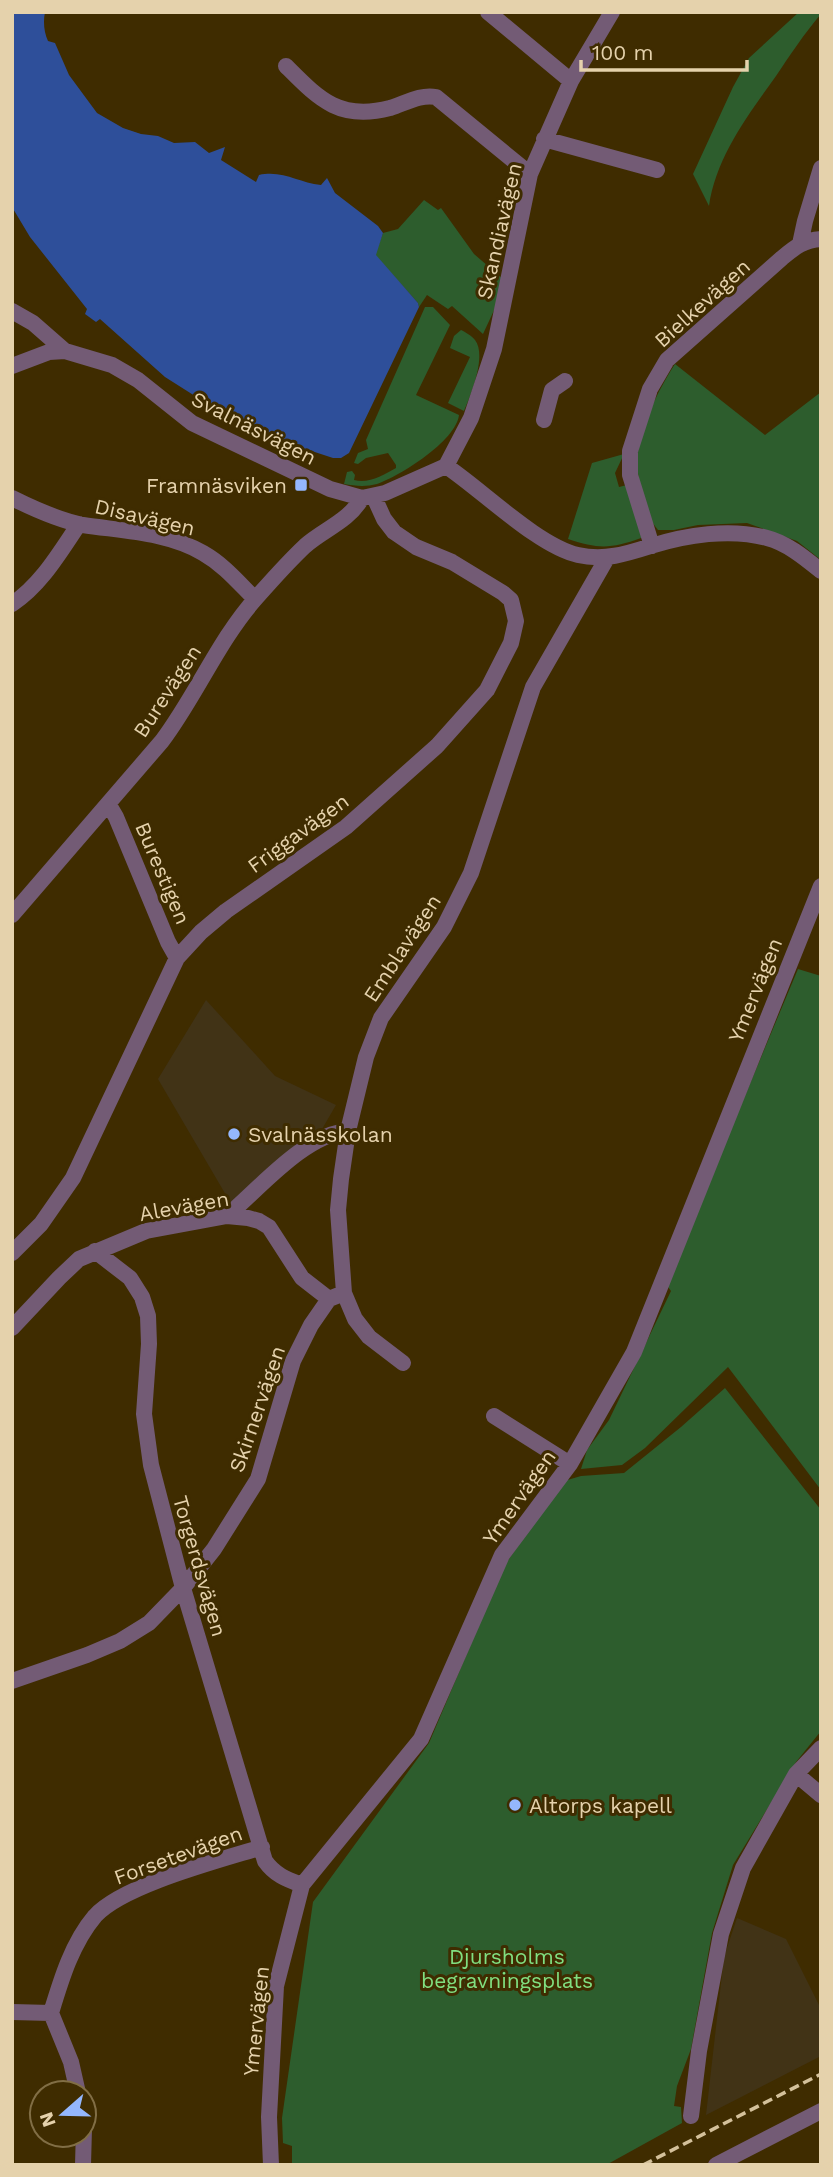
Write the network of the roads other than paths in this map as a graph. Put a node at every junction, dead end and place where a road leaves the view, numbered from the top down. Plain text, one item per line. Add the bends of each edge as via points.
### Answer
1 (488, 12) edge
2 (612, 12) edge
3 (286, 66) dead end
4 (571, 81) junction
5 (544, 138) junction
6 (821, 168) edge
7 (657, 170) dead end
8 (530, 174) junction
9 (821, 239) edge
10 (800, 244) junction
11 (12, 311) edge
12 (65, 351) junction
13 (12, 366) edge
14 (565, 381) dead end
15 (544, 420) dead end
16 (446, 466) junction
17 (12, 498) edge
18 (368, 498) junction
19 (79, 524) junction
20 (652, 546) junction
21 (607, 558) junction
22 (821, 571) edge
23 (255, 599) junction
24 (12, 604) edge
25 (109, 804) junction
26 (821, 886) edge
27 (12, 915) edge
28 (177, 958) junction
29 (348, 1131) junction
30 (233, 1216) junction
31 (95, 1251) junction
32 (12, 1253) edge
33 (336, 1296) junction
34 (12, 1328) edge
35 (403, 1363) dead end
36 (494, 1416) dead end
37 (570, 1464) junction
38 (183, 1588) junction
39 (12, 1681) edge
40 (821, 1748) edge
41 (796, 1774) junction
42 (821, 1795) edge
43 (262, 1847) junction
44 (302, 1885) junction
45 (12, 2012) edge
46 (51, 2013) junction
47 (75, 2079) edge
48 (821, 2111) edge
49 (691, 2116) dead end
50 (271, 2165) edge
51 (716, 2165) edge

1 - 4 street
2 - 4 street, Skandiavägen
3 - 8 street via 328,105 346,109 371,111 426,95 436,97
4 - 5 street, Skandiavägen
5 - 7 street
5 - 8 street, Skandiavägen
6 - 10 street
8 - 16 street, Skandiavägen via 494,349 471,418
9 - 10 street, Bielkevägen
10 - 20 street, Bielkevägen via 667,360 650,389 630,451 630,475
11 - 12 street
12 - 13 street, Svalnäsvägen
12 - 18 street, Svalnäsvägen via 112,365 192,424 330,489
14 - 15 street via 552,390
16 - 18 street
16 - 21 street via 538,536 574,554
17 - 19 street, Disavägen
18 - 23 street, Burevägen via 306,545
18 - 28 street, Friggavägen via 394,532 511,600 516,621 511,643 487,690 437,746 346,827 226,911
19 - 23 street, Disavägen via 132,531 200,551 222,565
19 - 24 street via 32,587
20 - 21 street
20 - 22 street via 699,536 768,538 799,553
21 - 29 street, Emblavägen via 533,687 471,873 444,927 381,1018 366,1056
23 - 25 street, Burevägen via 178,720
25 - 27 street, Burevägen
25 - 28 street, Burestigen
26 - 37 street, Ymervägen via 634,1352
28 - 32 street, Friggavägen via 73,1178 41,1224
29 - 30 street via 323,1138 297,1154 237,1207
29 - 33 street, Emblavägen via 338,1210
30 - 31 street, Alevägen via 146,1231
30 - 33 street, Alevägen via 269,1227 302,1278
31 - 34 street, Alevägen via 79,1259
31 - 38 street, Torgerdsvägen via 130,1278 148,1317 144,1414 150,1465
33 - 35 street, Emblavägen via 369,1337
33 - 38 street, Skirnervägen via 311,1325 293,1361 258,1479
36 - 37 street
37 - 44 street, Ymervägen via 502,1555 421,1739
38 - 39 street, Skirnervägen via 149,1623 120,1641
38 - 43 street, Torgerdsvägen
40 - 41 street
41 - 42 street
41 - 49 street via 743,1868 721,1934
43 - 44 street, Torgerdsvägen via 271,1870
43 - 46 street, Forsetevägen via 140,1889 104,1908 71,1956
44 - 50 street, Ymervägen via 276,1986
45 - 46 street
46 - 47 street
48 - 51 street

